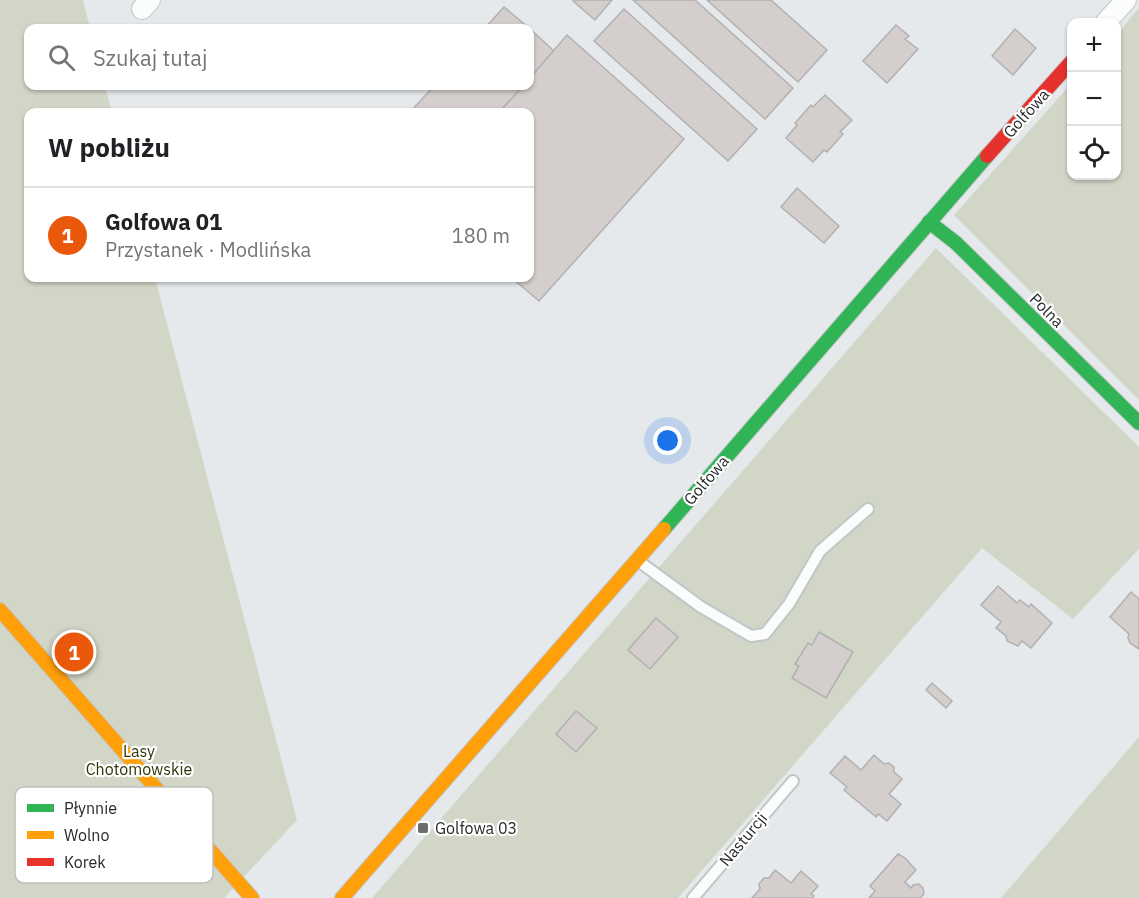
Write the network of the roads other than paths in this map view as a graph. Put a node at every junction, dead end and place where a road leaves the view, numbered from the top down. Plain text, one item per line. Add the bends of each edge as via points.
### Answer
1 (1126, 0) edge
2 (1110, 18) edge
3 (1067, 66) edge
4 (929, 222) junction
5 (1139, 423) edge
6 (868, 509) dead end
7 (636, 559) junction
8 (0, 610) edge
9 (793, 781) dead end
10 (156, 787) edge
11 (213, 853) edge
12 (252, 898) edge
13 (342, 898) edge
14 (693, 898) edge

1 - 2 street
3 - 4 street, Golfowa
4 - 5 street, Polna via 956,243
4 - 7 street, Golfowa
6 - 7 lane via 820,551 789,604 765,634 751,636 701,607
7 - 13 street, Golfowa
8 - 10 street
9 - 14 lane, Nasturcji
11 - 12 street

